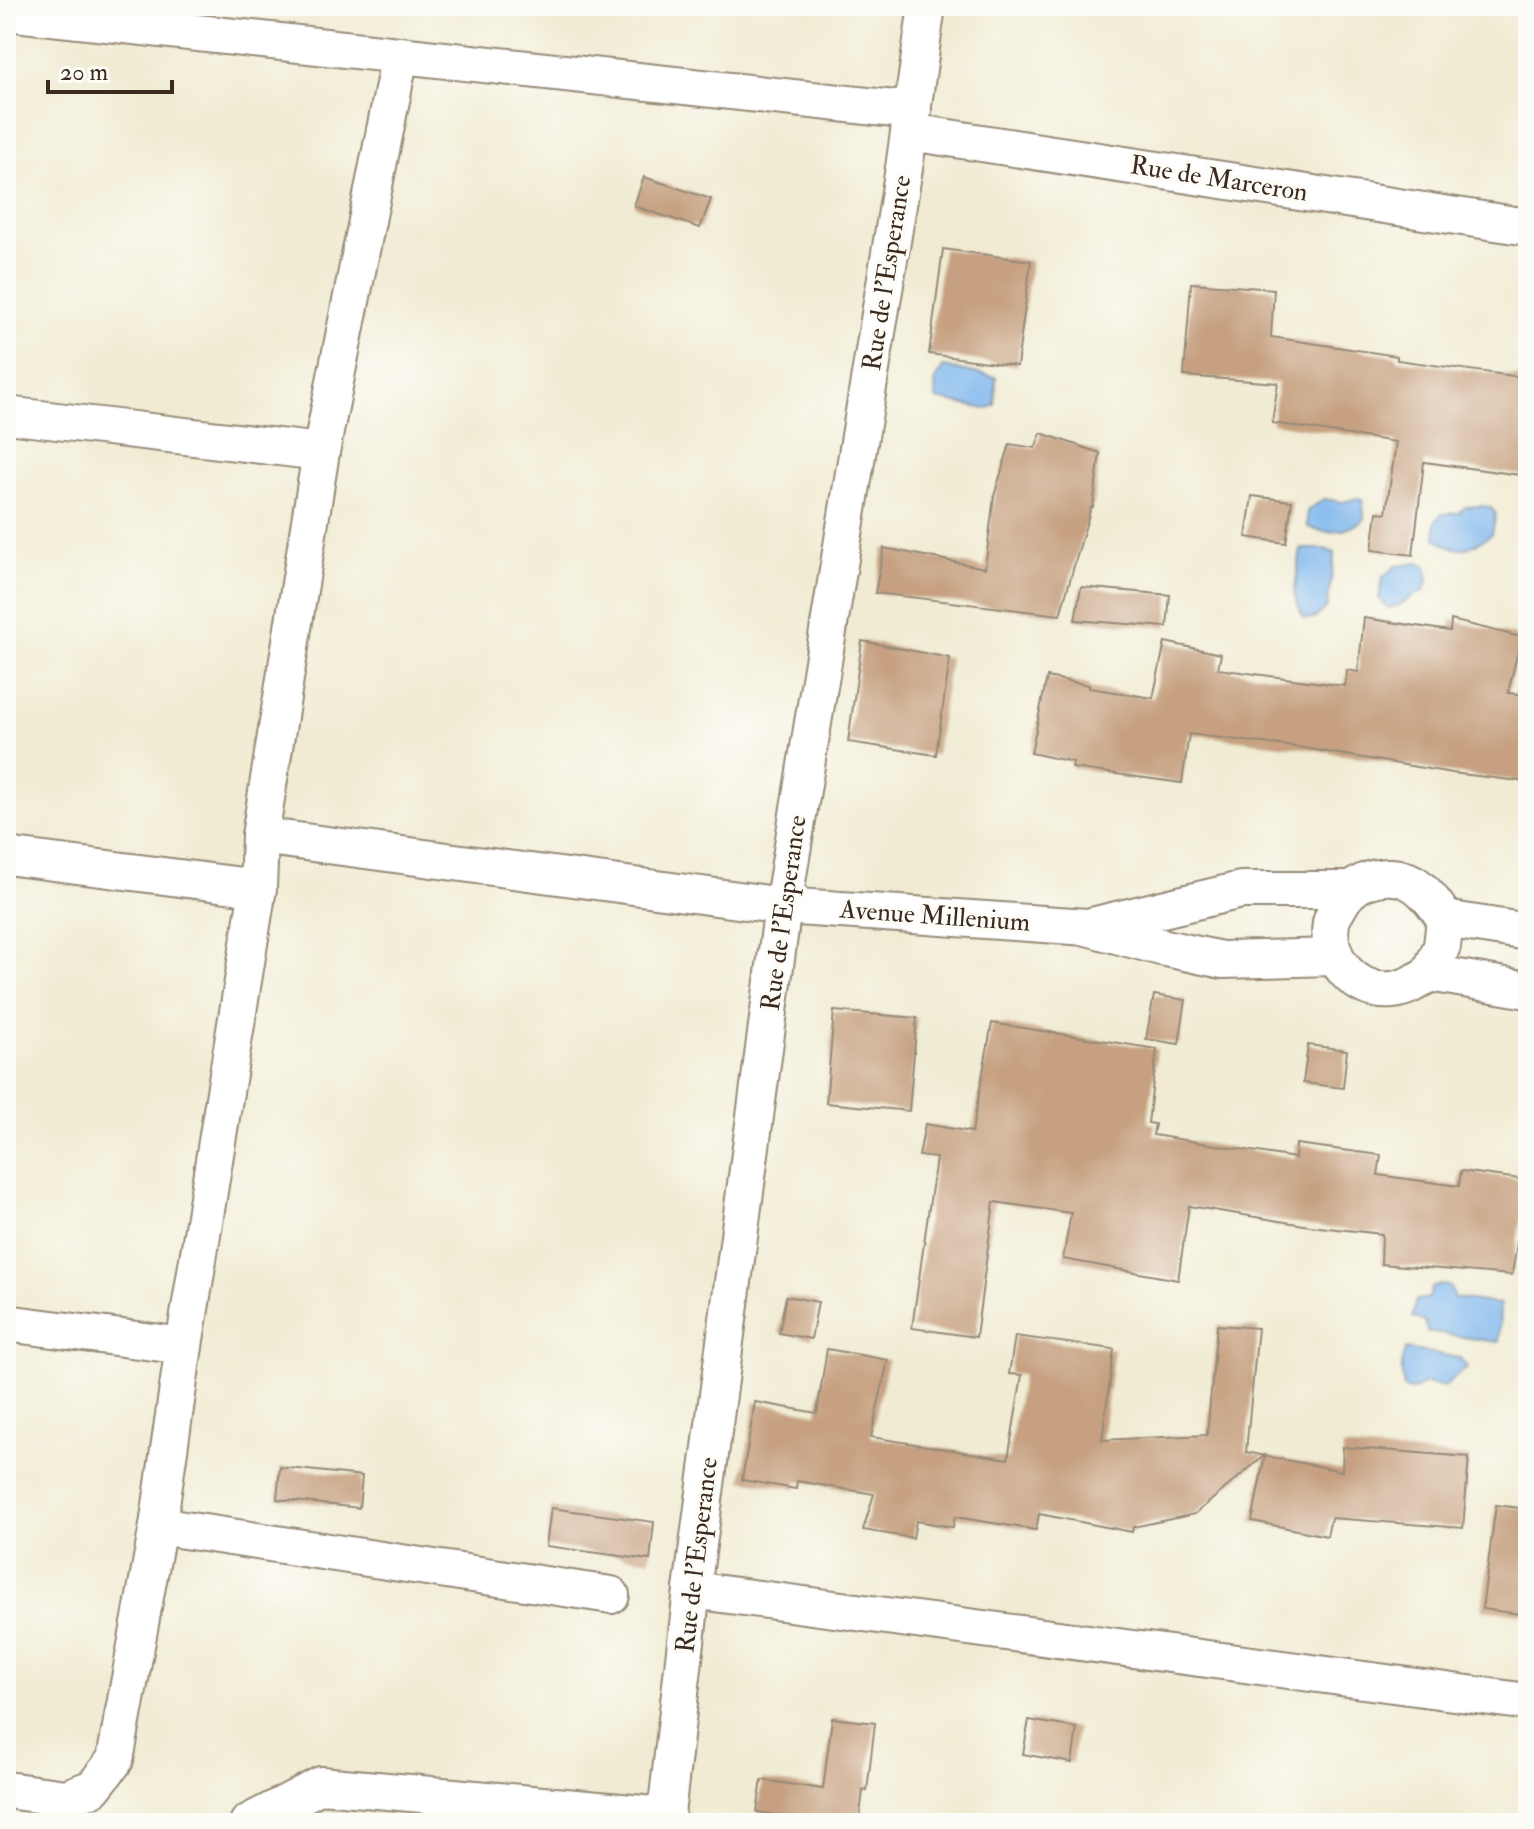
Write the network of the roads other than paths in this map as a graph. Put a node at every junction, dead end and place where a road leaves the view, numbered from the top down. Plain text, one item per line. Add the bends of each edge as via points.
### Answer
1 (927, 6) edge
2 (6, 12) edge
3 (400, 55) junction
4 (911, 122) junction
5 (1528, 227) edge
6 (6, 415) edge
7 (321, 452) junction
8 (260, 836) junction
9 (6, 856) edge
10 (258, 888) junction
11 (1349, 890) junction
12 (783, 906) junction
13 (1445, 919) junction
14 (1087, 927) junction
15 (1528, 932) edge
16 (1334, 957) junction
17 (1430, 973) junction
18 (1528, 990) edge
19 (6, 1323) edge
20 (184, 1346) junction
21 (158, 1526) junction
22 (692, 1590) junction
23 (611, 1595) dead end
24 (1528, 1702) edge
25 (6, 1790) edge
26 (666, 1820) edge
27 (248, 1823) edge

1 - 4 street, Rue de l'Esperance
2 - 3 street, Rue de Marceron
3 - 4 street, Rue de Marceron
3 - 7 street
4 - 5 street, Rue de Marceron
4 - 12 street, Rue de l'Esperance
6 - 7 street
7 - 8 street
8 - 10 street
8 - 12 street, Avenue Millenium
9 - 10 street
10 - 20 street
11 - 13 street, Avenue Millenium via 1369,879 1393,877 1415,884
11 - 14 street, Avenue Millenium via 1241,890
11 - 16 street via 1330,921
12 - 14 street, Avenue Millenium
12 - 22 street, Rue de l'Esperance
13 - 15 street
13 - 17 street via 1442,946
14 - 16 street, Avenue Millenium via 1222,960
16 - 17 street via 1348,975 1368,987 1391,990
17 - 18 street
19 - 20 street
20 - 21 street
21 - 23 street
21 - 25 street via 115,1760 93,1788 66,1798
22 - 24 street
22 - 26 street, Rue de l'Esperance
26 - 27 street via 321,1785

